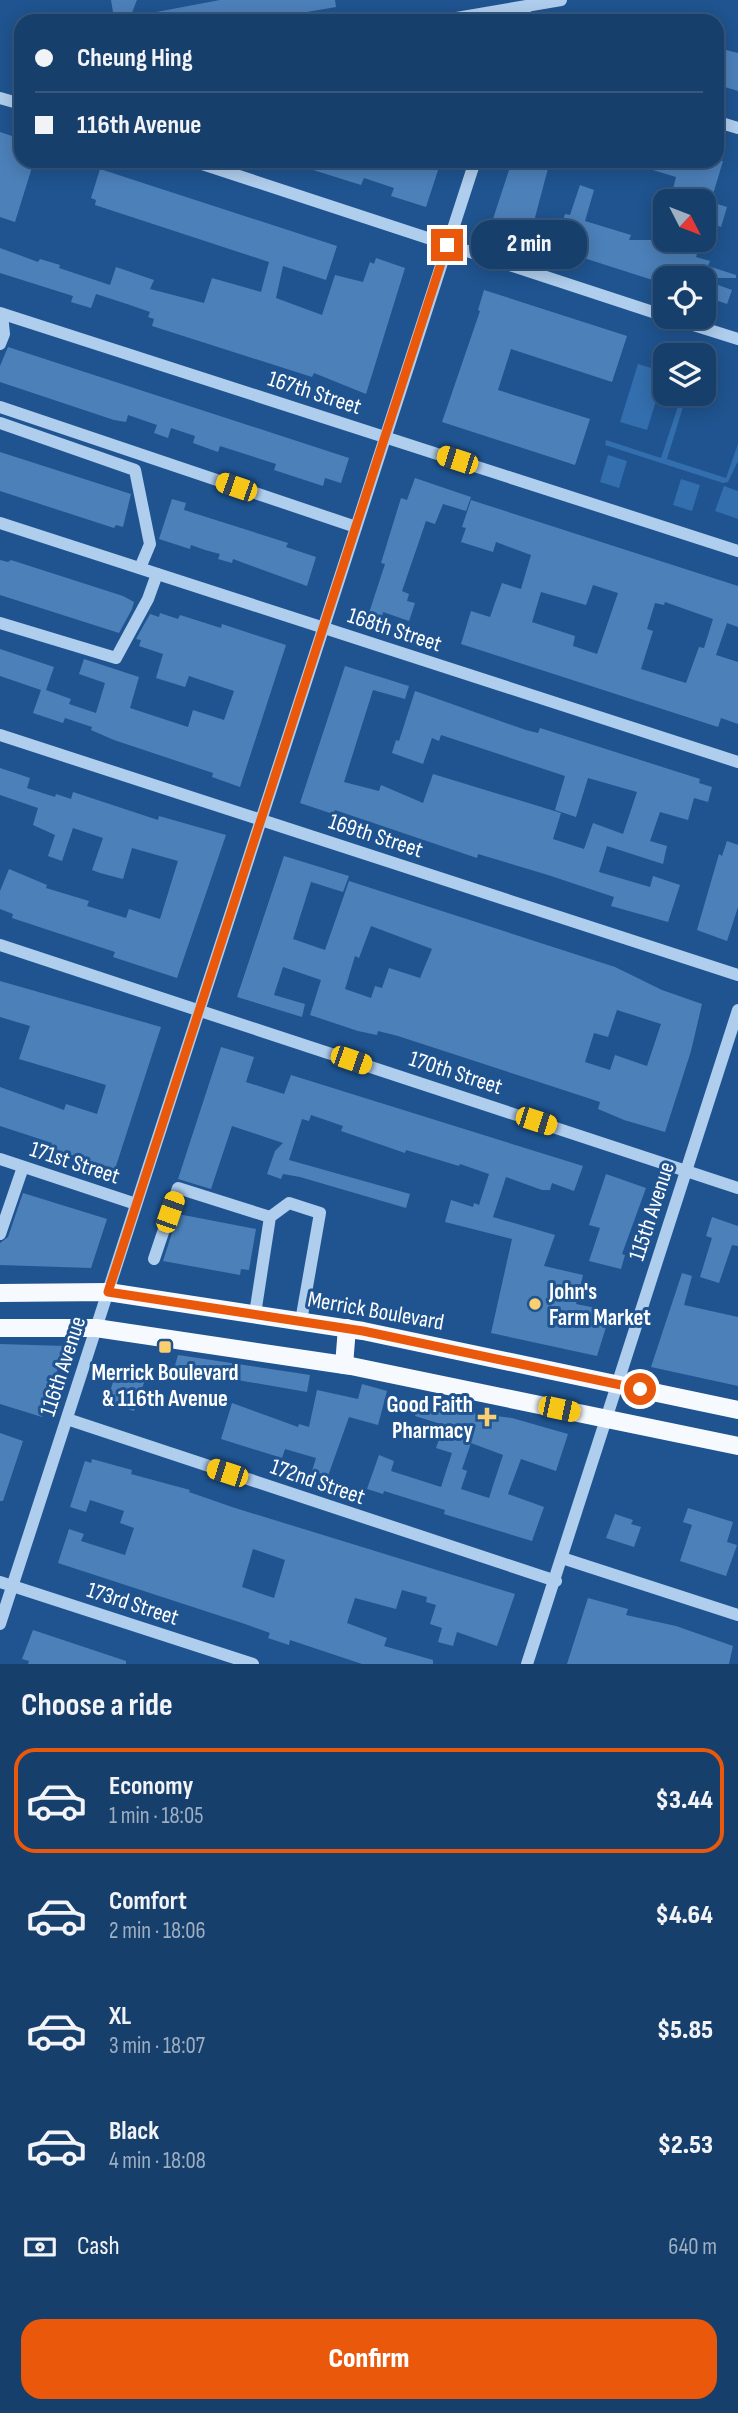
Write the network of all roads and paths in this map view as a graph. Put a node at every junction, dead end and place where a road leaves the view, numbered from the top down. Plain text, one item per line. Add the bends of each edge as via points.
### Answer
1 (561, 0) edge
2 (526, 7) junction
3 (482, 14) edge
4 (524, 14) edge
5 (214, 168) edge
6 (473, 168) edge
7 (447, 245) junction
8 (653, 312) edge
9 (1, 314) edge
10 (705, 329) edge
11 (738, 340) edge
12 (0, 344) edge
13 (0, 407) edge
14 (0, 423) edge
15 (385, 437) junction
16 (0, 523) edge
17 (356, 527) junction
18 (738, 551) edge
19 (140, 568) junction
20 (157, 574) junction
21 (0, 623) edge
22 (324, 628) junction
23 (0, 735) edge
24 (738, 762) edge
25 (262, 820) junction
26 (0, 945) edge
27 (738, 975) edge
28 (201, 1010) junction
29 (738, 1010) edge
30 (0, 1159) edge
31 (23, 1167) junction
32 (686, 1171) junction
33 (738, 1188) edge
34 (136, 1204) junction
35 (270, 1217) junction
36 (0, 1234) edge
37 (153, 1259) dead end
38 (108, 1292) junction
39 (0, 1293) edge
40 (255, 1314) junction
41 (301, 1321) junction
42 (0, 1328) edge
43 (96, 1328) junction
44 (347, 1328) junction
45 (344, 1365) junction
46 (618, 1383) junction
47 (738, 1410) edge
48 (67, 1419) junction
49 (606, 1419) junction
50 (738, 1447) edge
51 (562, 1558) junction
52 (556, 1581) junction
53 (6, 1584) edge
54 (738, 1615) edge
55 (0, 1624) edge
56 (253, 1664) edge
57 (527, 1664) edge

1 - 2 street
2 - 3 street
2 - 4 street
5 - 7 street
6 - 7 street, 116th Avenue
7 - 8 street
7 - 15 street, 116th Avenue
9 - 12 street via 4,334
9 - 15 street, 167th Street
10 - 11 street
13 - 17 street
14 - 19 street via 135,470 150,544
15 - 17 street, 116th Avenue
15 - 18 street, 167th Street
16 - 19 street, 168th Street
17 - 22 street, 116th Avenue
19 - 20 street, 168th Street
20 - 21 street via 116,659
20 - 22 street, 168th Street
22 - 24 street, 168th Street
22 - 25 street, 116th Avenue
23 - 25 street, 169th Street
25 - 27 street, 169th Street
25 - 28 street, 116th Avenue
26 - 28 street, 170th Street
28 - 32 street, 170th Street
28 - 34 street, 116th Avenue
29 - 32 street, 115th Avenue
30 - 31 street, 171st Street
31 - 34 street, 171st Street
31 - 36 street
32 - 33 street, 170th Street
32 - 46 street, 115th Avenue
34 - 38 street, 116th Avenue
35 - 37 street via 178,1188
35 - 40 street
35 - 41 street via 289,1203 320,1213
38 - 39 main road, Merrick Boulevard
38 - 40 main road, Merrick Boulevard
38 - 43 street, 116th Avenue
40 - 41 main road, Merrick Boulevard
41 - 44 main road, Merrick Boulevard
42 - 43 main road
43 - 45 main road
43 - 48 street, 116th Avenue
44 - 45 main road
44 - 46 main road, Merrick Boulevard
45 - 49 main road
46 - 47 main road, Merrick Boulevard
46 - 49 street, 115th Avenue
48 - 52 street, 172nd Street
48 - 53 street, 116th Avenue
49 - 50 main road
49 - 51 street, 115th Avenue
51 - 52 street, 115th Avenue
51 - 54 street
52 - 57 street, 115th Avenue
53 - 55 street, 116th Avenue
53 - 56 street, 173rd Street

